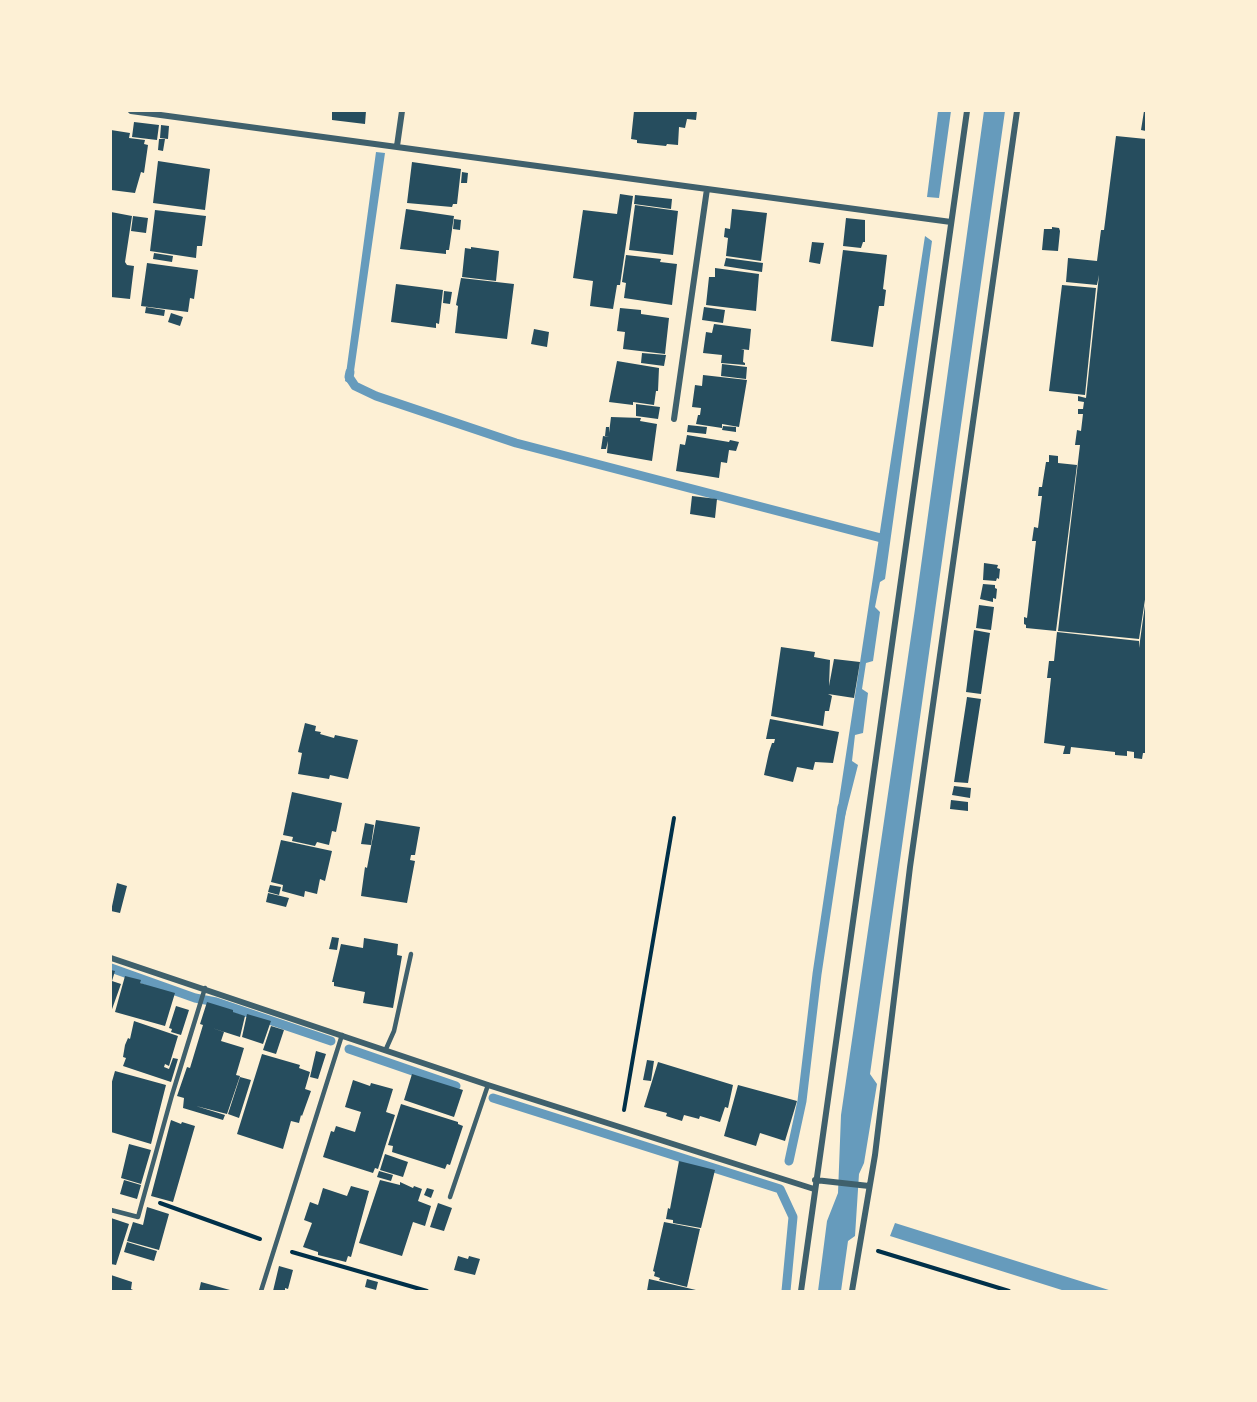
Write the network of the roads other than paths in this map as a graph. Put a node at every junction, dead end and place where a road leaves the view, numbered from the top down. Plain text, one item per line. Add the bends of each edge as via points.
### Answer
1 (131, 111) edge
2 (402, 111) edge
3 (967, 111) edge
4 (1017, 111) edge
5 (398, 146) junction
6 (707, 189) junction
7 (951, 222) junction
8 (674, 419) dead end
9 (411, 954) dead end
10 (111, 958) edge
11 (205, 988) junction
12 (342, 1035) junction
13 (386, 1049) junction
14 (488, 1085) junction
15 (815, 1180) junction
16 (869, 1186) junction
17 (814, 1189) junction
18 (450, 1197) dead end
19 (111, 1210) edge
20 (261, 1291) edge
21 (801, 1291) edge
22 (852, 1291) edge

1 - 5 street
2 - 5 street
3 - 7 street
4 - 16 street
5 - 6 street
6 - 7 street
6 - 8 street
7 - 15 street
9 - 13 lane via 394,1031
10 - 11 street
11 - 12 street
11 - 19 lane via 138,1217
12 - 13 street
12 - 20 lane
13 - 14 street
14 - 17 street
14 - 18 lane
15 - 16 street
15 - 17 street
16 - 22 street
17 - 21 street

